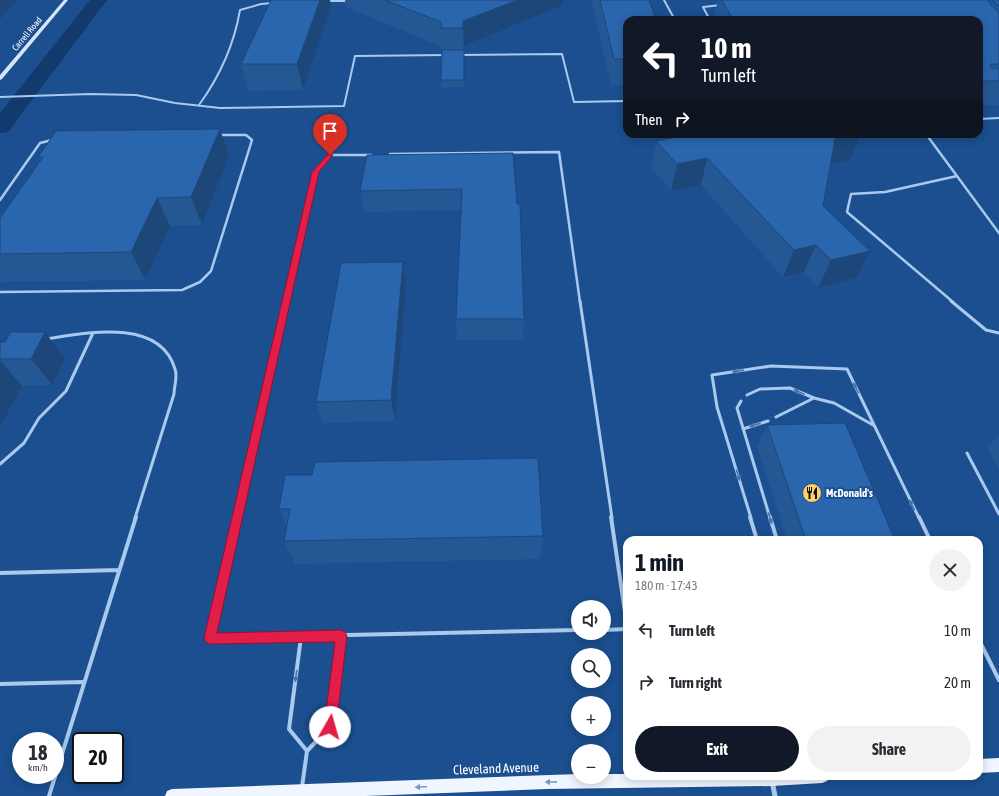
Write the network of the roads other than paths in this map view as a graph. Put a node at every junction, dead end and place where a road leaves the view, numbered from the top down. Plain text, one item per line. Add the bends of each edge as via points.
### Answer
1 (66, 0) edge
2 (664, 0) edge
3 (319, 1) edge
4 (349, 1) edge
5 (275, 3) edge
6 (723, 5) edge
7 (673, 16) edge
8 (708, 16) edge
9 (456, 55) edge
10 (448, 56) edge
11 (0, 78) edge
12 (0, 97) edge
13 (623, 101) edge
14 (200, 105) junction
15 (999, 118) edge
16 (983, 119) edge
17 (214, 135) edge
18 (929, 138) edge
19 (59, 139) edge
20 (377, 154) edge
21 (385, 154) edge
22 (957, 176) junction
23 (0, 200) edge
24 (999, 233) edge
25 (0, 292) edge
26 (93, 333) junction
27 (999, 333) edge
28 (41, 340) edge
29 (747, 395) dead end
30 (814, 398) junction
31 (741, 401) dead end
32 (776, 417) dead end
33 (768, 421) dead end
34 (873, 425) junction
35 (743, 429) junction
36 (967, 453) dead end
37 (0, 464) edge
38 (999, 514) edge
39 (756, 536) edge
40 (776, 536) edge
41 (928, 536) edge
42 (119, 570) junction
43 (0, 573) edge
44 (623, 598) edge
45 (623, 629) edge
46 (571, 630) edge
47 (611, 630) edge
48 (341, 636) junction
49 (301, 637) junction
50 (983, 648) edge
51 (999, 680) edge
52 (83, 682) junction
53 (0, 684) edge
54 (307, 751) junction
55 (999, 765) edge
56 (983, 766) edge
57 (659, 780) edge
58 (772, 780) edge
59 (302, 791) junction
60 (49, 796) edge
61 (172, 796) edge
62 (776, 796) edge

1 - 11 street, Carrell Road
2 - 7 lane
3 - 4 lane
5 - 14 lane via 240,10 238,26 226,60
6 - 8 lane via 703,7
9 - 13 lane via 562,54 574,102
10 - 14 lane via 355,56 344,106 220,108
12 - 14 lane via 136,95
15 - 16 lane
17 - 25 lane via 246,135 252,140 211,271 200,282 182,290
18 - 22 lane
19 - 23 lane via 40,144
20 - 49 lane via 330,155 315,172 210,638
21 - 44 lane via 560,152
22 - 24 lane
22 - 27 lane via 885,192 851,194 848,212 986,330
26 - 28 lane
26 - 37 lane via 66,391 39,418 24,443
26 - 42 lane via 124,332 153,339 167,352 176,372 174,394
30 -> 29 lane via 790,388 760,389
30 - 32 lane
30 - 34 lane via 834,403
31 - 35 lane via 737,408
33 -> 35 lane
34 -> 39 lane via 847,369 771,366 712,375 717,407
41 -> 34 lane
35 -> 40 lane
36 - 38 lane
42 - 43 lane
42 - 52 lane
45 - 47 lane
46 - 48 lane
48 - 49 lane
48 - 54 lane via 330,727
49 -> 54 lane via 289,730
50 - 51 lane
52 - 53 lane
52 - 60 lane
54 - 59 lane
55 - 56 main road
57 -> 59 main road, Cleveland Avenue
58 - 62 street
59 - 61 main road, Cleveland Avenue

